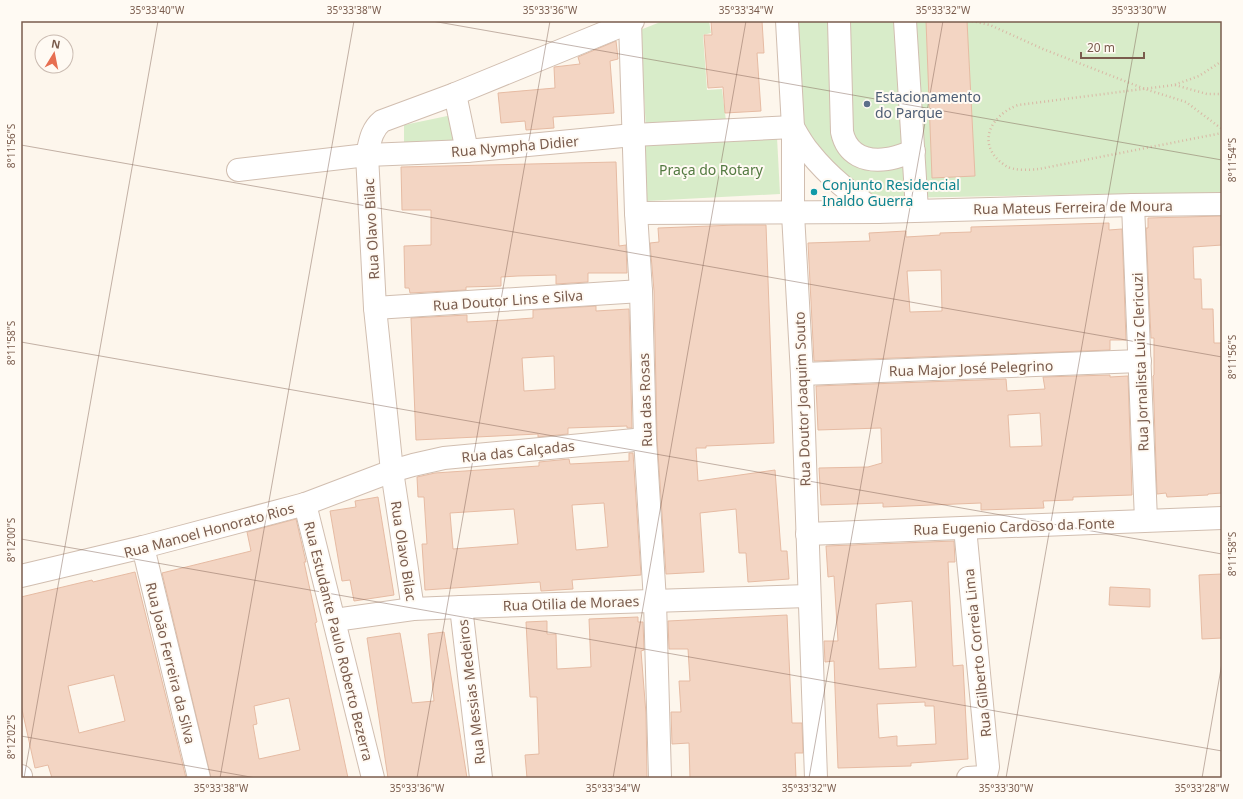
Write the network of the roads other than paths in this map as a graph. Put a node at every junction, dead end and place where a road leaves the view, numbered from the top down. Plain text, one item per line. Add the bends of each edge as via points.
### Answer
1 (787, 21) edge
2 (840, 21) edge
3 (905, 21) edge
4 (632, 22) edge
5 (455, 94) junction
6 (792, 127) junction
7 (633, 135) junction
8 (466, 151) junction
9 (914, 151) junction
10 (367, 155) junction
11 (238, 170) dead end
12 (1222, 204) edge
13 (1133, 205) junction
14 (917, 210) junction
15 (878, 212) junction
16 (636, 213) junction
17 (793, 214) junction
18 (641, 291) junction
19 (375, 308) junction
20 (1140, 361) junction
21 (802, 374) junction
22 (645, 439) junction
23 (392, 471) junction
24 (305, 504) junction
25 (1222, 518) edge
26 (1146, 520) junction
27 (965, 528) junction
28 (807, 534) junction
29 (143, 547) junction
30 (21, 576) edge
31 (808, 596) junction
32 (655, 601) junction
33 (461, 607) junction
34 (413, 609) junction
35 (335, 620) junction
36 (199, 778) edge
37 (373, 778) edge
38 (481, 778) edge
39 (660, 778) edge
40 (816, 778) edge
41 (975, 778) edge

1 - 6 street, Rua Doutor Joaquim Souto
2 - 9 street via 844,142 851,151 864,159 888,159
3 - 9 street
4 - 5 street, Rua Olavo Bilac
4 - 7 street, Rua das Rosas
5 - 8 street
5 - 10 street, Rua Olavo Bilac via 382,121 372,133
6 - 7 street, Rua Nympha Didier
6 - 15 street via 809,152 830,175 851,194
6 - 17 street, Rua Doutor Joaquim Souto
7 - 8 street, Rua Nympha Didier
7 - 16 street, Rua das Rosas
8 - 10 street, Rua Nympha Didier
9 - 14 street
10 - 11 street, Rua Nympha Didier
10 - 19 street, Rua Olavo Bilac
12 - 13 street, Rua Mateus Ferreira de Moura
13 - 14 street, Rua Mateus Ferreira de Moura
13 - 20 street, Rua Jornalista Luiz Clericuzi
14 - 15 street, Rua Mateus Ferreira de Moura
15 - 17 street, Rua Mateus Ferreira de Moura
16 - 17 street, Rua Mateus Ferreira de Moura
16 - 18 street, Rua das Rosas
17 - 21 street, Rua Doutor Joaquim Souto
18 - 19 street, Rua Doutor Lins e Silva
18 - 22 street, Rua das Rosas
19 - 23 street, Rua Olavo Bilac
20 - 21 street, Rua Major José Pelegrino
20 - 26 street, Rua Jornalista Luiz Clericuzi
21 - 28 street, Rua Doutor Joaquim Souto
22 - 23 street, Rua das Calçadas via 444,458
22 - 32 street, Rua das Rosas
23 - 24 street, Rua Manoel Honorato Rios
23 - 34 street, Rua Olavo Bilac
24 - 29 street, Rua Manoel Honorato Rios
24 - 35 street, Rua Estudante Paulo Roberto Bezerra
25 - 26 street, Rua Eugenio Cardoso da Fonte
26 - 27 street, Rua Eugenio Cardoso da Fonte
27 - 28 street, Rua Eugenio Cardoso da Fonte
27 - 41 street, Rua Gilberto Correia Lima via 988,767 986,775
28 - 31 street, Rua Doutor Joaquim Souto
29 - 30 street, Rua Manoel Honorato Rios
29 - 36 street, Rua João Ferreira da Silva
31 - 32 street, Rua Otilia de Moraes
31 - 40 street, Rua Doutor Joaquim Souto
32 - 33 street, Rua Otilia de Moraes
32 - 39 street, Rua das Rosas
33 - 34 street, Rua Otilia de Moraes
33 - 38 street, Rua Messias Medeiros
34 - 35 street, Rua Otilia de Moraes
35 - 37 street, Rua Estudante Paulo Roberto Bezerra

